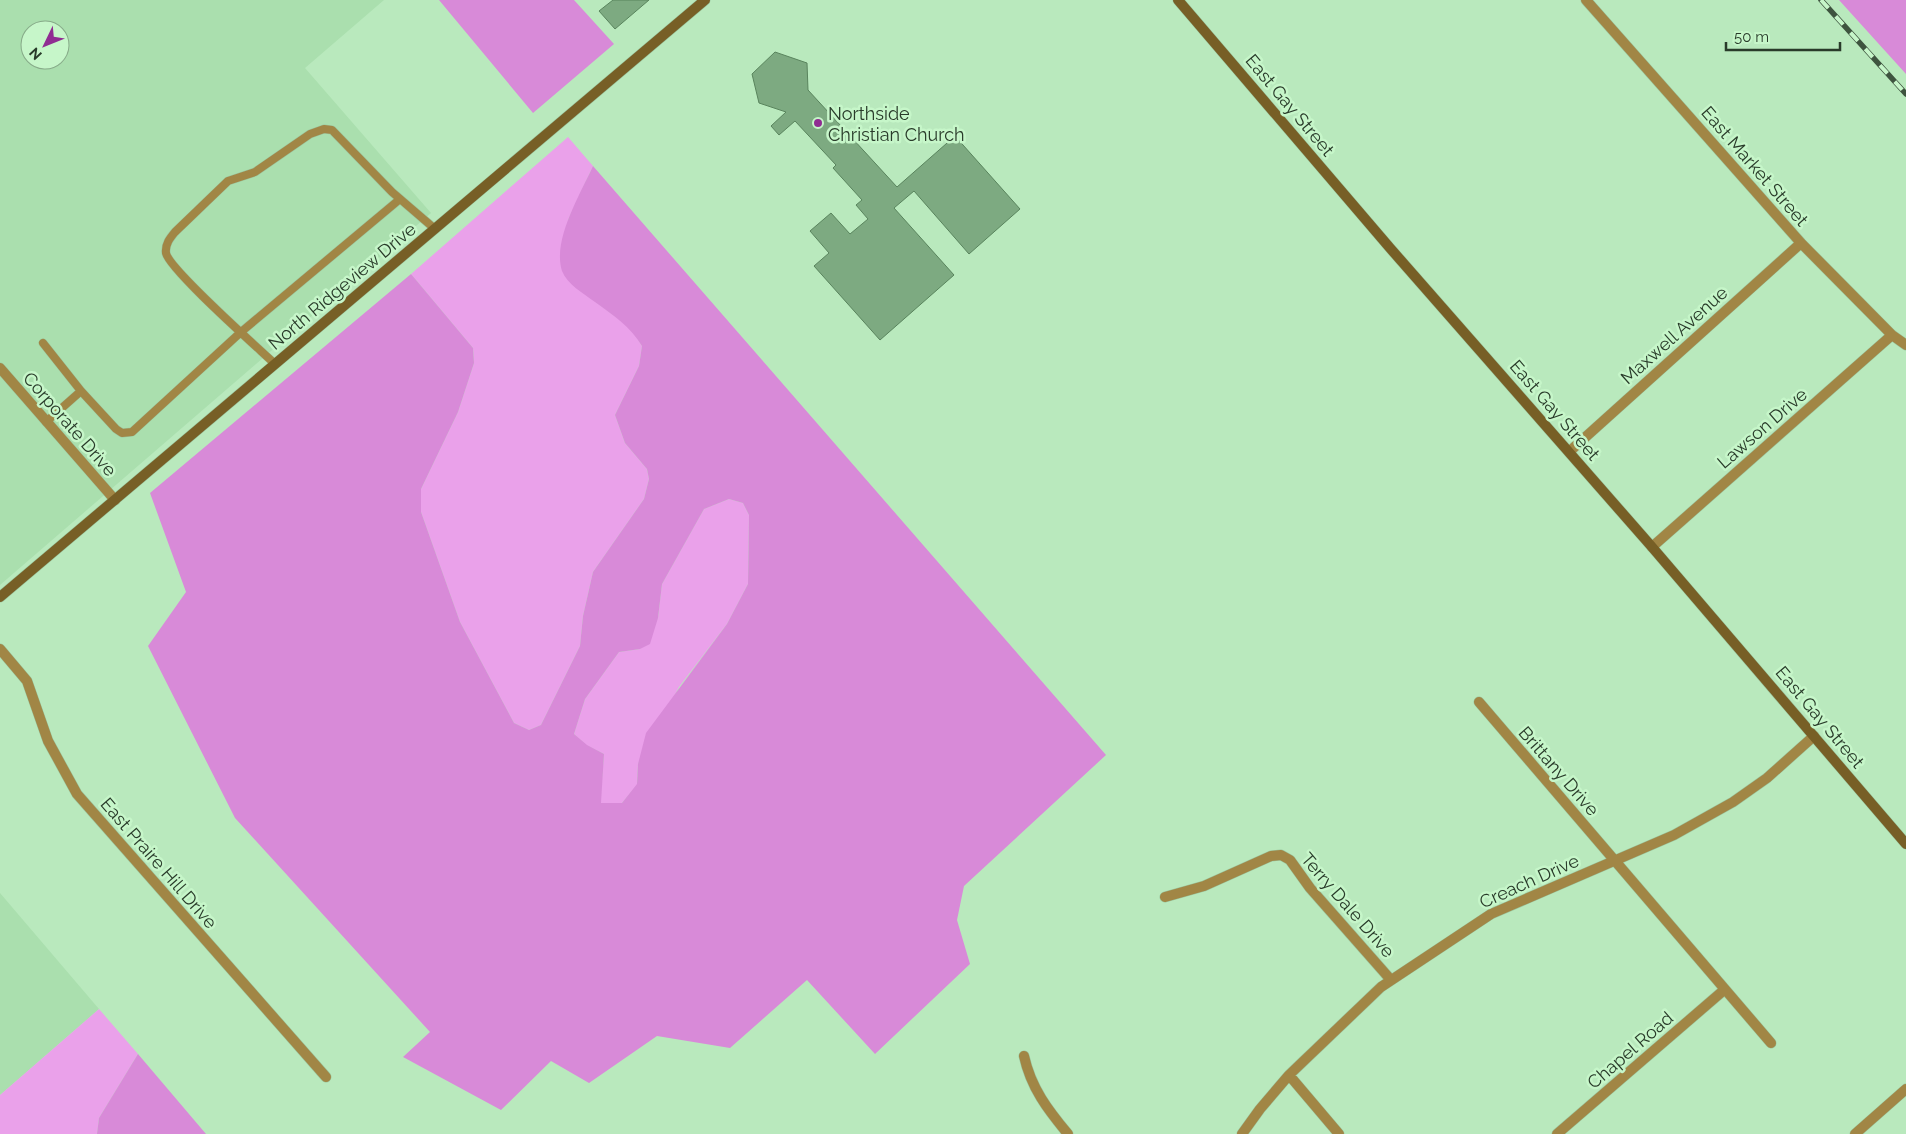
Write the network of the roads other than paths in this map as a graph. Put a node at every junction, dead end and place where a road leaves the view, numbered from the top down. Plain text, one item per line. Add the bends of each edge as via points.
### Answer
1 (705, 0) edge
2 (1178, 0) edge
3 (1586, 0) edge
4 (400, 199) junction
5 (435, 229) junction
6 (1801, 243) junction
7 (242, 332) junction
8 (1892, 335) junction
9 (43, 343) dead end
10 (1906, 346) edge
11 (275, 364) junction
12 (0, 368) edge
13 (81, 391) junction
14 (46, 422) junction
15 (1570, 451) junction
16 (115, 500) junction
17 (1652, 547) junction
18 (0, 597) edge
19 (0, 649) edge
20 (1479, 702) dead end
21 (1814, 736) junction
22 (1906, 844) edge
23 (1615, 860) junction
24 (1165, 897) dead end
25 (1391, 980) junction
26 (1724, 990) junction
27 (1771, 1043) dead end
28 (1024, 1056) dead end
29 (1289, 1075) junction
30 (326, 1077) dead end
31 (1906, 1089) edge
32 (1068, 1134) edge
33 (1242, 1134) edge
34 (1339, 1134) edge
35 (1558, 1134) edge
36 (1855, 1134) edge

1 - 5 main road, North Ridgeview Drive
2 - 15 main road, East Gay Street via 1390,248
3 - 6 street, East Market Street
4 - 5 lane
4 - 7 lane
4 - 7 lane via 337,133 324,129 310,134 255,172 228,181 175,232 167,242 166,252 187,282
5 - 11 main road, North Ridgeview Drive
6 - 8 street, East Market Street
6 - 15 street, Maxwell Avenue
7 - 11 lane
7 - 13 lane via 132,432 122,433 116,429
8 - 10 street, East Market Street
8 - 17 street, Lawson Drive
9 - 13 lane
11 - 16 main road, North Ridgeview Drive
12 - 14 street, Corporate Drive
13 - 14 lane
14 - 16 street, Corporate Drive
15 - 17 main road, East Gay Street
16 - 18 main road, North Ridgeview Drive
17 - 21 main road, East Gay Street
19 - 30 street, East Praire Hill Drive via 27,681 48,741 77,794
20 - 23 street, Brittany Drive
21 - 22 main road, East Gay Street
21 - 23 street, Creach Drive via 1767,778 1733,802 1674,835
23 - 25 street, Creach Drive via 1491,914
23 - 26 street
24 - 25 street, Terry Dale Drive via 1204,886 1280,855 1290,860 1310,888
25 - 29 street, Creach Drive
26 - 27 street
26 - 35 street, Chapel Road
28 - 32 street via 1028,1075 1046,1108
29 - 33 street, Creach Drive
29 - 34 street
31 - 36 street

